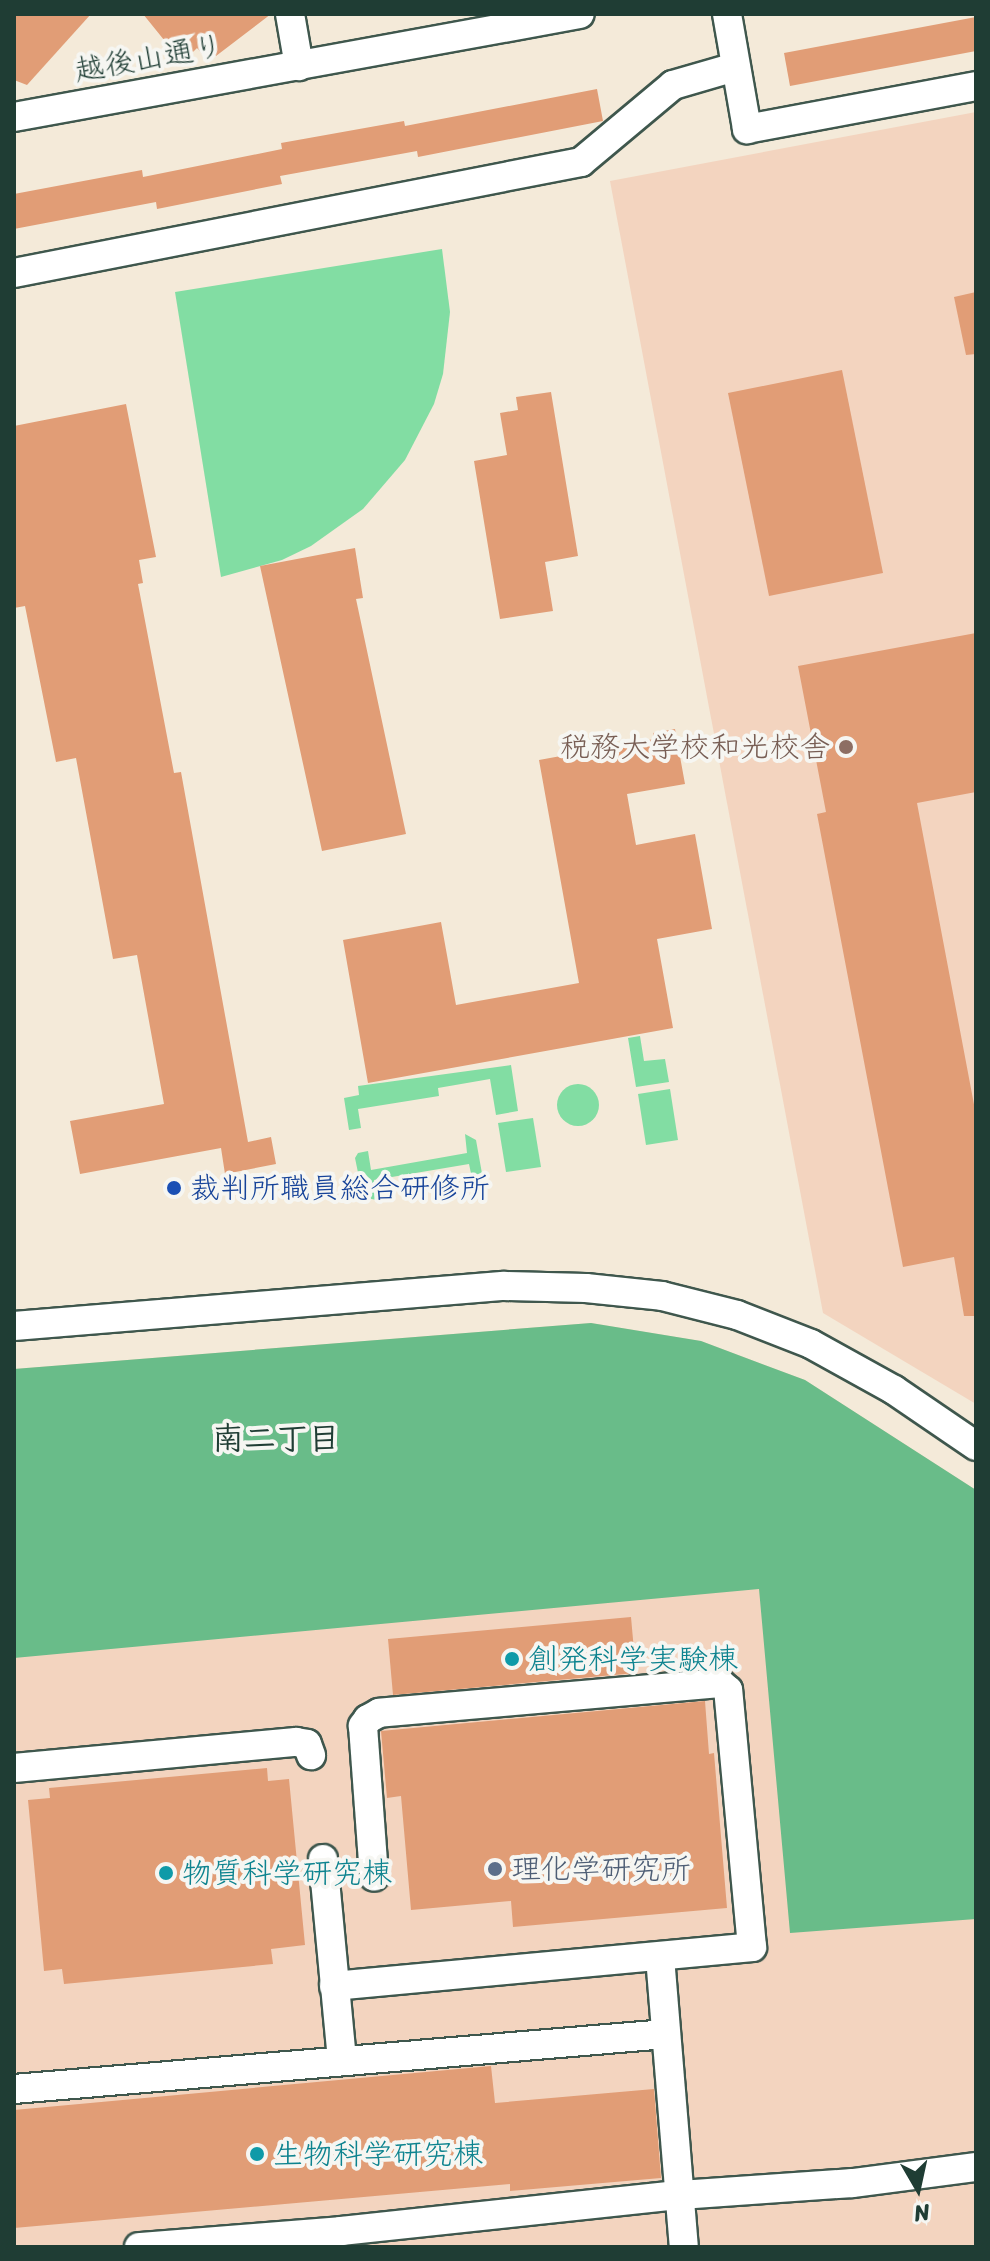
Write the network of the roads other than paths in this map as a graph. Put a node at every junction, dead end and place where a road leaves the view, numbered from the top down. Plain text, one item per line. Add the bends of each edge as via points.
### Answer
1 (290, 14) edge
2 (580, 14) edge
3 (727, 14) edge
4 (299, 66) junction
5 (735, 67) junction
6 (976, 86) edge
7 (14, 117) edge
8 (14, 273) edge
9 (14, 1326) edge
10 (976, 1446) edge
11 (311, 1755) dead end
12 (14, 1768) edge
13 (323, 1859) dead end
14 (374, 1877) dead end
15 (660, 1957) junction
16 (334, 1986) junction
17 (666, 2034) junction
18 (342, 2061) junction
19 (14, 2089) edge
20 (976, 2167) edge
21 (680, 2195) junction
22 (342, 2239) edge
23 (183, 2245) edge
24 (139, 2247) edge
25 (684, 2247) edge

1 - 4 street
2 - 4 street, 越後山通り
3 - 5 street
4 - 7 street, 越後山通り
5 - 6 street via 747,129
5 - 8 street via 673,85 581,162
9 - 10 street via 504,1286 662,1296 737,1315 811,1344 894,1390
11 - 12 street via 307,1744 296,1742
13 - 16 street
14 - 15 street via 363,1726 368,1719 379,1713 720,1683 731,1699 752,1947
15 - 16 street
15 - 17 street
16 - 18 street
17 - 18 street
17 - 21 street
18 - 19 street
20 - 21 street via 853,2183
21 - 22 street
21 - 25 street
22 - 23 street
23 - 24 street

